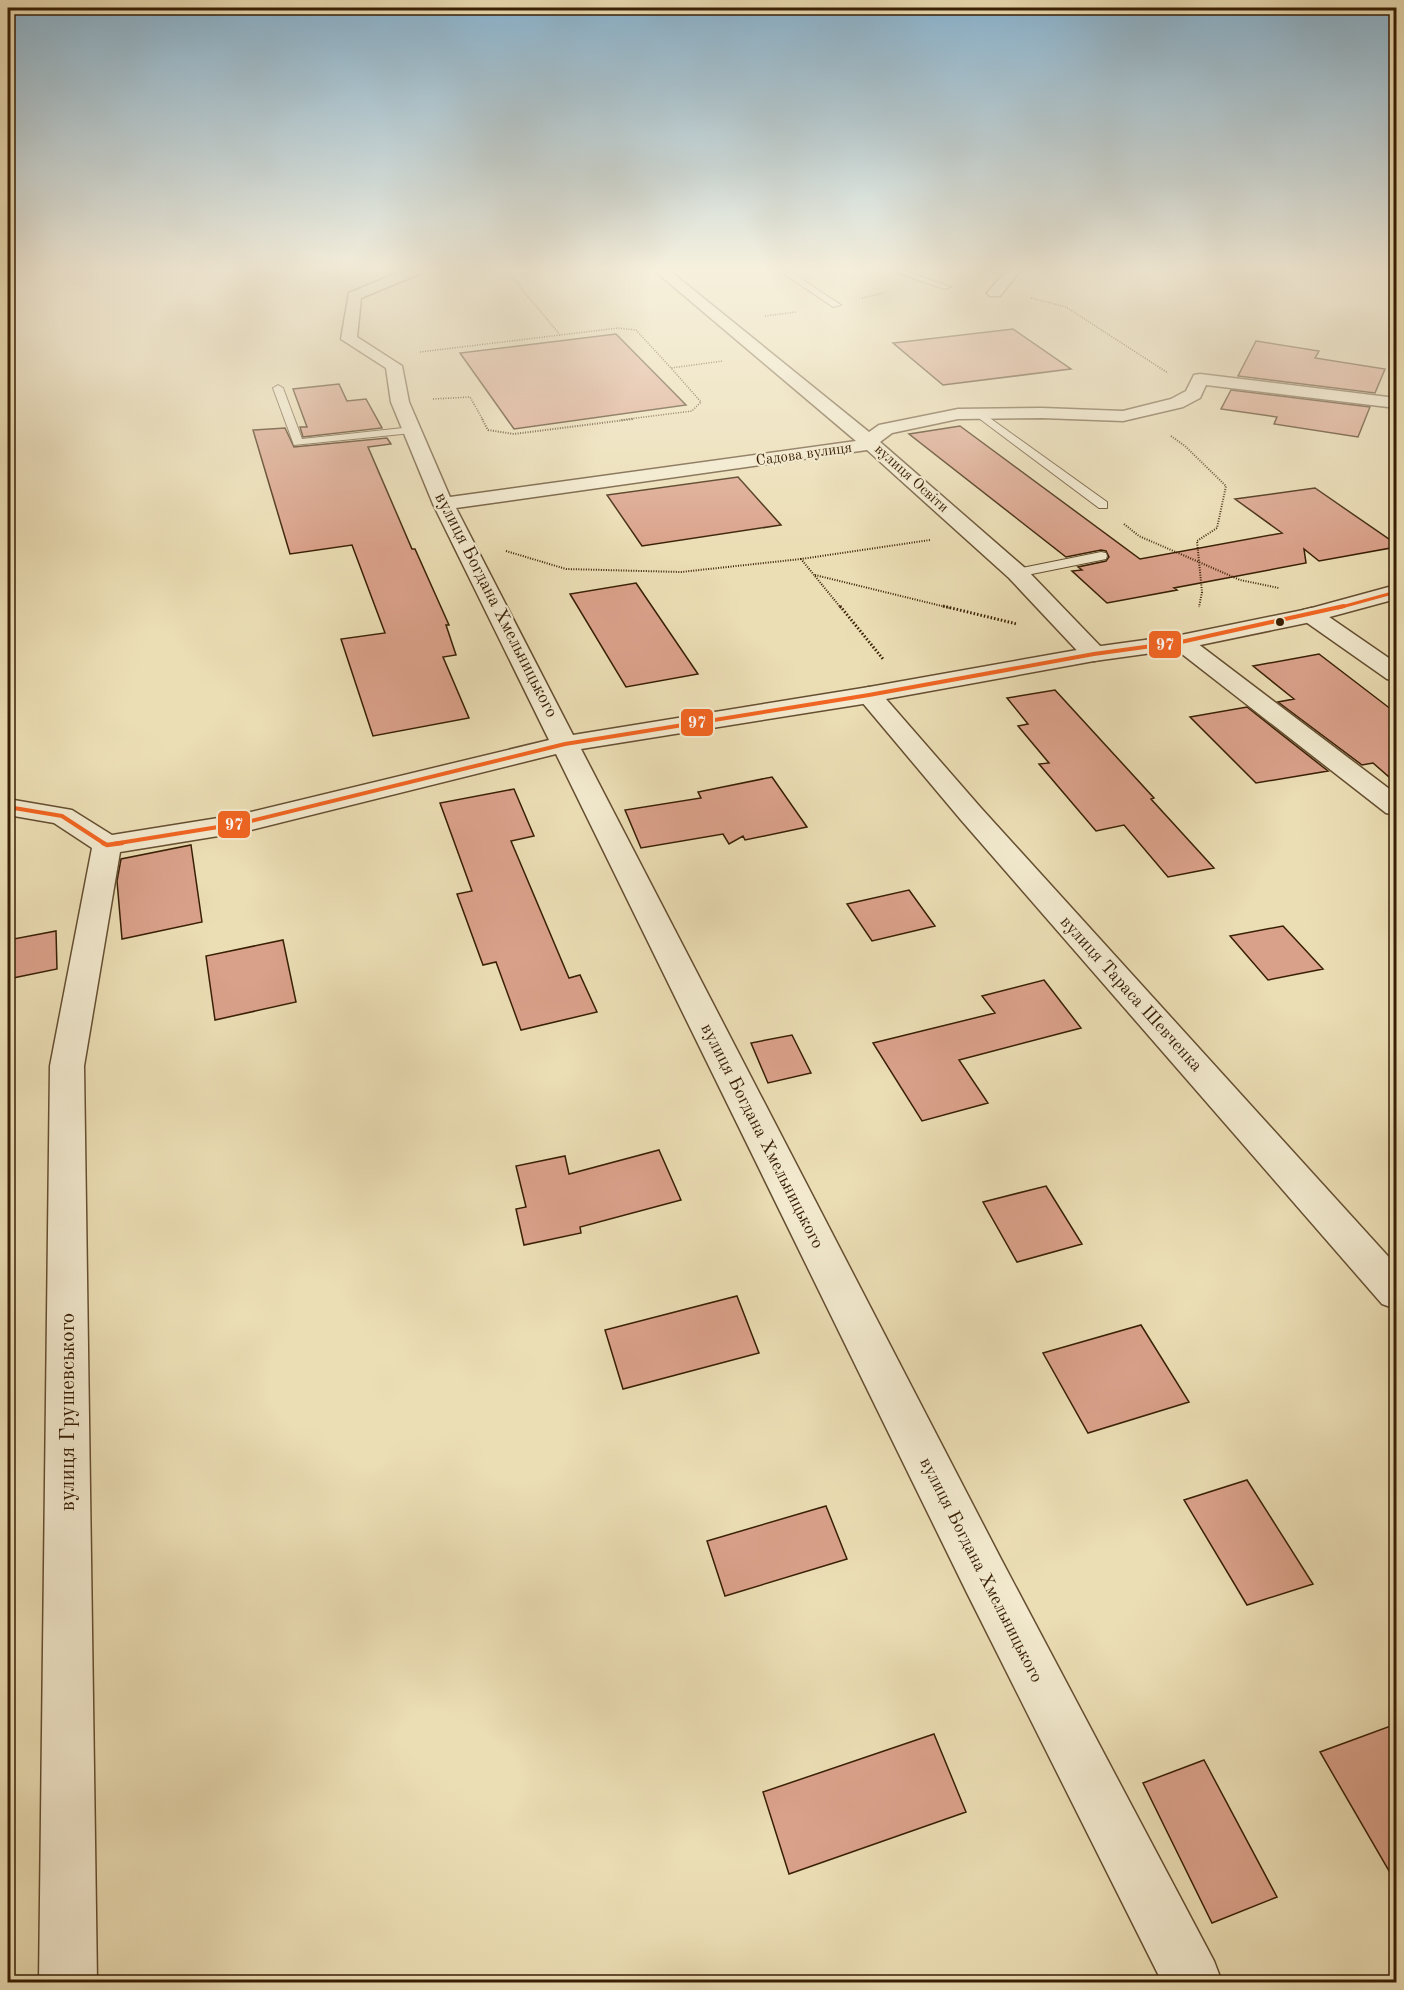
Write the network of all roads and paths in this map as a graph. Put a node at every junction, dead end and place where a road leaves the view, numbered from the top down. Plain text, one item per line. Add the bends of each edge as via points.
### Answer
1 (391, 364) edge
2 (667, 364) edge
3 (703, 364) edge
4 (775, 364) edge
5 (1154, 364) edge
6 (671, 368) junction
7 (1200, 379) junction
8 (278, 388) dead end
9 (400, 402) junction
10 (1396, 403) edge
11 (1137, 413) junction
12 (980, 414) junction
13 (412, 430) junction
14 (868, 441) junction
15 (444, 504) junction
16 (1103, 505) joint
17 (972, 533) junction
18 (460, 537) junction
19 (1101, 556) dead end
20 (801, 559) junction
21 (1199, 561) junction
22 (1017, 573) junction
23 (814, 575) junction
24 (1286, 589) dead end
25 (1396, 592) edge
26 (1311, 615) junction
27 (1187, 641) junction
28 (1087, 646) junction
29 (1396, 674) edge
30 (906, 688) junction
31 (869, 695) junction
32 (565, 744) junction
33 (8, 807) edge
34 (1396, 807) edge
35 (107, 845) junction
36 (1396, 1292) edge
37 (68, 1983) edge
38 (1193, 1983) edge

1 - 9 street, вулиця Богдана Хмельницького
2 - 6 path
3 - 6 path
4 - 14 street, вулиця Освіти
5 - 7 path via 1173,376
6 - 9 path via 701,402 692,411 514,434 488,429 470,397
7 - 10 street
7 - 11 street, Садова вулиця via 1194,394 1177,403
8 - 13 lane via 298,443
9 - 13 street, вулиця Богдана Хмельницького
11 - 12 street, Садова вулиця
11 - 21 path via 1185,446 1226,486 1217,528 1197,541
12 - 14 street, Садова вулиця via 957,414 886,429
12 - 16 lane
13 - 15 street, вулиця Богдана Хмельницького
14 - 15 street, Садова вулиця via 859,447
14 - 17 street, вулиця Освіти
15 - 18 street, вулиця Богдана Хмельницького
16 - 21 path via 1139,536
17 - 20 path
17 - 22 street, вулиця Освіти
18 - 20 path via 566,570 681,572
18 - 32 street, вулиця Богдана Хмельницького
19 - 22 lane
20 - 23 path
21 - 24 path via 1240,580
21 - 27 path via 1202,592
22 - 28 street, вулиця Освіти
23 - 28 path
23 - 30 path
25 - 26 street
26 - 27 street
26 - 29 street
27 - 28 street
27 - 34 street
28 - 30 street
30 - 31 street
31 - 32 street
31 - 36 street, вулиця Тараса Шевченка
32 - 35 street via 243,823
32 - 38 street, вулиця Богдана Хмельницького
33 - 35 street via 62,816
35 - 37 street, вулиця Грушевського via 68,1066

